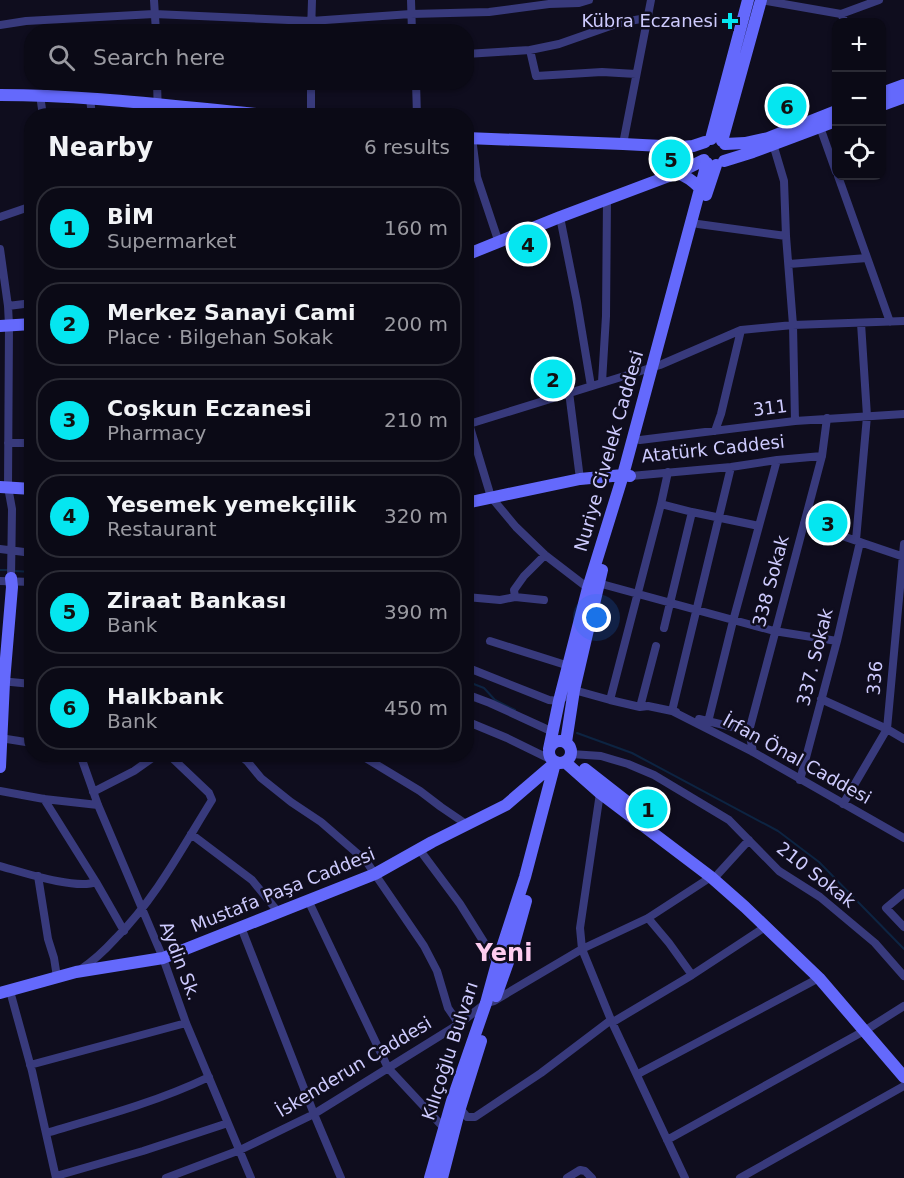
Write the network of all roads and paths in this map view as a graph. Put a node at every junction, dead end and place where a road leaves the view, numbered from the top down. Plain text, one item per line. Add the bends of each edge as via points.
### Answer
1 (154, 0) edge
2 (312, 0) edge
3 (411, 0) edge
4 (589, 0) edge
5 (651, 0) edge
6 (748, 0) edge
7 (761, 0) edge
8 (879, 0) edge
9 (861, 3) edge
10 (154, 14) junction
11 (411, 14) junction
12 (646, 18) junction
13 (843, 18) edge
14 (311, 21) junction
15 (0, 24) edge
16 (155, 24) edge
17 (412, 24) edge
18 (530, 50) junction
19 (474, 54) edge
20 (636, 74) junction
21 (904, 85) edge
22 (157, 90) edge
23 (311, 90) edge
24 (416, 90) edge
25 (886, 92) edge
26 (0, 95) edge
27 (40, 95) junction
28 (904, 97) edge
29 (90, 98) junction
30 (886, 104) edge
31 (42, 108) edge
32 (91, 108) edge
33 (147, 108) edge
34 (158, 108) edge
35 (310, 108) edge
36 (417, 108) edge
37 (832, 113) edge
38 (832, 122) edge
39 (820, 126) junction
40 (474, 138) edge
41 (716, 142) junction
42 (623, 144) junction
43 (773, 144) junction
44 (832, 160) edge
45 (474, 162) edge
46 (713, 162) junction
47 (677, 173) junction
48 (477, 177) junction
49 (474, 178) edge
50 (839, 180) edge
51 (700, 188) junction
52 (607, 199) junction
53 (24, 209) edge
54 (0, 217) edge
55 (560, 217) junction
56 (698, 224) junction
57 (786, 236) junction
58 (499, 243) junction
59 (0, 249) edge
60 (474, 252) edge
61 (867, 258) junction
62 (789, 264) junction
63 (24, 304) edge
64 (8, 306) junction
65 (904, 321) edge
66 (890, 322) junction
67 (861, 323) junction
68 (24, 325) edge
69 (793, 325) junction
70 (4, 326) edge
71 (741, 330) junction
72 (657, 366) junction
73 (4, 369) edge
74 (603, 382) junction
75 (591, 386) junction
76 (569, 392) junction
77 (904, 414) edge
78 (867, 416) junction
79 (827, 418) junction
80 (795, 421) junction
81 (474, 422) edge
82 (715, 431) junction
83 (640, 440) junction
84 (8, 443) junction
85 (24, 443) edge
86 (474, 443) edge
87 (822, 456) junction
88 (777, 460) junction
89 (731, 467) junction
90 (668, 472) junction
91 (627, 475) junction
92 (580, 479) junction
93 (4, 487) edge
94 (24, 488) edge
95 (491, 497) junction
96 (474, 501) edge
97 (662, 504) junction
98 (692, 512) junction
99 (719, 517) junction
100 (804, 523) junction
101 (759, 526) junction
102 (858, 541) junction
103 (904, 544) edge
104 (0, 549) edge
105 (10, 550) junction
106 (24, 552) edge
107 (545, 555) junction
108 (904, 557) edge
109 (8, 580) edge
110 (24, 581) edge
111 (593, 585) junction
112 (638, 595) junction
113 (515, 597) junction
114 (474, 598) edge
115 (544, 600) dead end
116 (669, 603) junction
117 (696, 610) junction
118 (733, 621) junction
119 (664, 628) dead end
120 (774, 631) junction
121 (490, 641) dead end
122 (837, 641) junction
123 (656, 646) dead end
124 (569, 666) junction
125 (474, 670) edge
126 (2, 682) edge
127 (24, 683) edge
128 (574, 690) junction
129 (474, 697) edge
130 (821, 699) junction
131 (559, 700) junction
132 (610, 700) junction
133 (640, 706) junction
134 (672, 711) junction
135 (708, 722) junction
136 (474, 724) edge
137 (887, 729) junction
138 (749, 731) junction
139 (553, 732) junction
140 (1, 738) edge
141 (904, 739) edge
142 (24, 742) edge
143 (566, 742) junction
144 (549, 749) junction
145 (753, 752) junction
146 (564, 760) junction
147 (83, 762) edge
148 (147, 762) edge
149 (176, 762) edge
150 (252, 762) edge
151 (372, 762) edge
152 (0, 767) edge
153 (800, 780) junction
154 (0, 791) edge
155 (93, 792) junction
156 (600, 793) junction
157 (44, 800) junction
158 (843, 804) junction
159 (98, 805) junction
160 (466, 824) junction
161 (191, 834) junction
162 (904, 837) edge
163 (749, 840) junction
164 (419, 849) junction
165 (0, 866) edge
166 (375, 874) junction
167 (38, 876) junction
168 (715, 876) junction
169 (96, 882) junction
170 (904, 893) edge
171 (308, 900) junction
172 (143, 909) junction
173 (279, 913) junction
174 (648, 918) junction
175 (241, 927) junction
176 (765, 927) junction
177 (904, 927) edge
178 (124, 931) junction
179 (582, 949) junction
180 (163, 958) junction
181 (497, 963) junction
182 (76, 972) junction
183 (692, 975) junction
184 (904, 976) edge
185 (57, 977) junction
186 (819, 978) junction
187 (5, 992) edge
188 (490, 1002) junction
189 (904, 1006) edge
190 (612, 1021) junction
191 (186, 1023) junction
192 (459, 1024) junction
193 (867, 1029) junction
194 (30, 1065) junction
195 (904, 1067) edge
196 (388, 1068) junction
197 (638, 1074) junction
198 (209, 1077) junction
199 (904, 1077) edge
200 (904, 1086) edge
201 (460, 1108) junction
202 (314, 1114) junction
203 (228, 1123) junction
204 (444, 1128) junction
205 (46, 1133) junction
206 (667, 1140) junction
207 (240, 1150) junction
208 (56, 1177) edge
209 (166, 1178) edge
210 (251, 1178) edge
211 (341, 1178) edge
212 (430, 1178) edge
213 (442, 1178) edge
214 (567, 1178) edge
215 (582, 1178) edge
216 (592, 1178) edge
217 (685, 1178) edge
218 (740, 1178) edge

1 - 10 street
2 - 14 street
3 - 11 street
4 - 11 street via 489,12
5 - 12 street
6 - 41 street
7 - 13 street
7 - 41 street
8 - 9 street
9 - 13 street
10 - 14 street
10 - 15 street
10 - 16 street
11 - 14 street
11 - 17 street
12 - 18 street
12 - 20 street
18 - 19 street
18 - 20 street via 536,76
20 - 42 street
21 - 25 street
22 - 34 street
23 - 35 street
24 - 36 street
26 - 27 street
27 - 29 street
27 - 31 street
28 - 30 street
29 - 32 street
29 - 33 street
37 - 41 street via 768,138 745,143
38 - 39 street
39 - 43 street
39 - 44 street
40 - 42 street
41 - 42 street via 681,147
41 - 46 street, Nuriye Civelek Caddesi via 728,151
41 - 46 street, Nuriye Civelek Caddesi via 701,151
43 - 46 street
43 - 57 street via 784,181
45 - 48 street
46 - 47 street
46 - 51 street, Nuriye Civelek Caddesi
46 - 56 street, Nuriye Civelek Caddesi
47 - 51 street
47 - 52 street
48 - 49 street
48 - 58 street
50 - 61 street
51 - 72 street, Nuriye Civelek Caddesi
52 - 55 street
52 - 74 street
53 - 54 street
55 - 58 street
55 - 75 street
56 - 57 street
56 - 72 street, Nuriye Civelek Caddesi
57 - 62 street
58 - 60 street
59 - 64 street
61 - 62 street
61 - 66 street
62 - 69 street
63 - 64 street
64 - 70 street
65 - 66 street
66 - 67 street
67 - 69 street
67 - 78 street, 337. Sokak
68 - 70 street
69 - 71 street
69 - 80 street
70 - 73 street
71 - 72 street
71 - 82 street
72 - 74 street
72 - 83 street, Nuriye Civelek Caddesi
72 - 91 street, Nuriye Civelek Caddesi
73 - 84 street
74 - 75 street
75 - 76 street
76 - 81 street
76 - 92 street
77 - 78 street, 311
78 - 79 street, 311
78 - 102 street, 337. Sokak
79 - 80 street, 311
79 - 87 street, 338 Sokak
80 - 82 street, 311
82 - 83 street, 311
83 - 91 street, Nuriye Civelek Caddesi
84 - 85 street
84 - 93 street
86 - 95 street
87 - 88 street, Atatürk Caddesi
87 - 100 street, 338 Sokak
88 - 89 street, Atatürk Caddesi
88 - 101 street
89 - 90 street, Atatürk Caddesi
89 - 99 street
90 - 91 street, Atatürk Caddesi
90 - 97 street
91 - 92 street, Atatürk Caddesi
91 - 111 street, Nuriye Civelek Caddesi
92 - 95 street, Atatürk Caddesi
93 - 94 street
93 - 105 street via 12,509
95 - 96 street, Atatürk Caddesi
95 - 107 street
97 - 98 street
97 - 112 street
98 - 99 street
98 - 116 street
99 - 101 street
99 - 117 street
100 - 102 street
100 - 120 street, 338 Sokak
101 - 118 street
102 - 108 street
102 - 122 street, 337. Sokak
103 - 108 street, 336
104 - 105 street
105 - 106 street
105 - 109 street
107 - 111 street
107 - 113 street via 514,590
108 - 137 street, 336
109 - 110 street
109 - 126 street
111 - 112 street
111 - 124 street, Nuriye Civelek Caddesi
111 - 128 street, Nuriye Civelek Caddesi
112 - 116 street
112 - 132 street
113 - 114 street
113 - 115 street
116 - 117 street
116 - 119 street
117 - 118 street
117 - 134 street
118 - 120 street
118 - 135 street
120 - 122 street
120 - 138 street, 338 Sokak
121 - 124 street
122 - 130 street, 337. Sokak
123 - 133 street
124 - 131 street, Nuriye Civelek Caddesi
125 - 131 street via 549,700
126 - 127 street
126 - 140 street
128 - 131 street
128 - 132 street, İrfan Önal Caddesi
128 - 143 street, Nuriye Civelek Caddesi
129 - 139 street
130 - 137 street
130 - 153 street, 337. Sokak
131 - 139 street, Nuriye Civelek Caddesi
132 - 133 street, İrfan Önal Caddesi
133 - 134 street, İrfan Önal Caddesi
134 - 135 street, İrfan Önal Caddesi
134 - 145 street, İrfan Önal Caddesi
135 - 138 street, İrfan Önal Caddesi
136 - 146 street
137 - 141 street
137 - 158 street, 336
138 - 145 street, 338 Sokak
139 - 144 street, Nuriye Civelek Caddesi
140 - 142 street
140 - 152 street
143 - 144 street via 554,742
143 - 146 street via 570,746
144 - 146 street via 550,757
145 - 153 street, İrfan Önal Caddesi
146 - 156 street
146 - 160 street, Mustafa Paşa Caddesi via 506,806
146 - 163 street, 210 Sokak via 587,754 601,756 654,775 729,820
146 - 168 street
146 - 181 street, Kılıçoğlu Bulvarı
146 - 188 street, Kılıçoğlu Bulvarı via 512,951
147 - 155 street, Aydin Sk.
148 - 155 street
149 - 161 street via 212,800
150 - 166 street via 261,778 321,822 366,861
151 - 160 street
153 - 158 street, İrfan Önal Caddesi
154 - 157 street
155 - 159 street, Aydin Sk.
156 - 168 street
156 - 179 street via 580,928
157 - 159 street
157 - 169 street
158 - 162 street, İrfan Önal Caddesi
159 - 172 street, Aydin Sk.
160 - 164 street, Mustafa Paşa Caddesi
161 - 172 street
161 - 173 street via 252,880
163 - 168 street, İskenderun Caddesi
163 - 184 street, 210 Sokak via 779,871 820,897 875,943
164 - 166 street, Mustafa Paşa Caddesi
164 - 181 street
165 - 167 street
166 - 171 street, Mustafa Paşa Caddesi
166 - 192 street via 424,946 437,971 448,1008
167 - 169 street via 88,885
167 - 185 street
168 - 174 street, İskenderun Caddesi
168 - 176 street
168 - 193 street via 825,974
169 - 178 street
170 - 177 street via 886,908
171 - 173 street, Mustafa Paşa Caddesi
171 - 196 street
172 - 178 street
172 - 180 street, Aydin Sk.
173 - 175 street, Mustafa Paşa Caddesi
174 - 179 street, İskenderun Caddesi
174 - 183 street
175 - 180 street, Mustafa Paşa Caddesi
175 - 202 street
176 - 183 street
176 - 186 street
178 - 182 street via 94,961
179 - 188 street, İskenderun Caddesi
179 - 190 street
180 - 182 street, Mustafa Paşa Caddesi
180 - 191 street, Aydin Sk.
181 - 188 street, Kılıçoğlu Bulvarı
182 - 185 street, Mustafa Paşa Caddesi
183 - 190 street
185 - 187 street, Mustafa Paşa Caddesi
186 - 193 street
186 - 197 street
187 - 194 street
188 - 192 street, İskenderun Caddesi
188 - 201 street, Kılıçoğlu Bulvarı
188 - 204 street, Kılıçoğlu Bulvarı
189 - 193 street
190 - 197 street
190 - 201 street via 475,1117 467,1117
191 - 194 street
191 - 198 street, Aydin Sk.
192 - 196 street, İskenderun Caddesi
193 - 195 street
193 - 199 street
193 - 206 street
194 - 205 street
196 - 202 street, İskenderun Caddesi
196 - 204 street
197 - 206 street
198 - 203 street, Aydin Sk.
198 - 205 street via 154,1100
200 - 218 street
201 - 213 street, Kılıçoğlu Bulvarı
202 - 207 street, İskenderun Caddesi
202 - 211 street
203 - 207 street, Aydin Sk.
203 - 208 street
204 - 212 street, Kılıçoğlu Bulvarı
205 - 208 street
206 - 217 street
207 - 209 street, İskenderun Caddesi
207 - 210 street, Aydin Sk.
214 - 216 street via 580,1170
215 - 216 street

